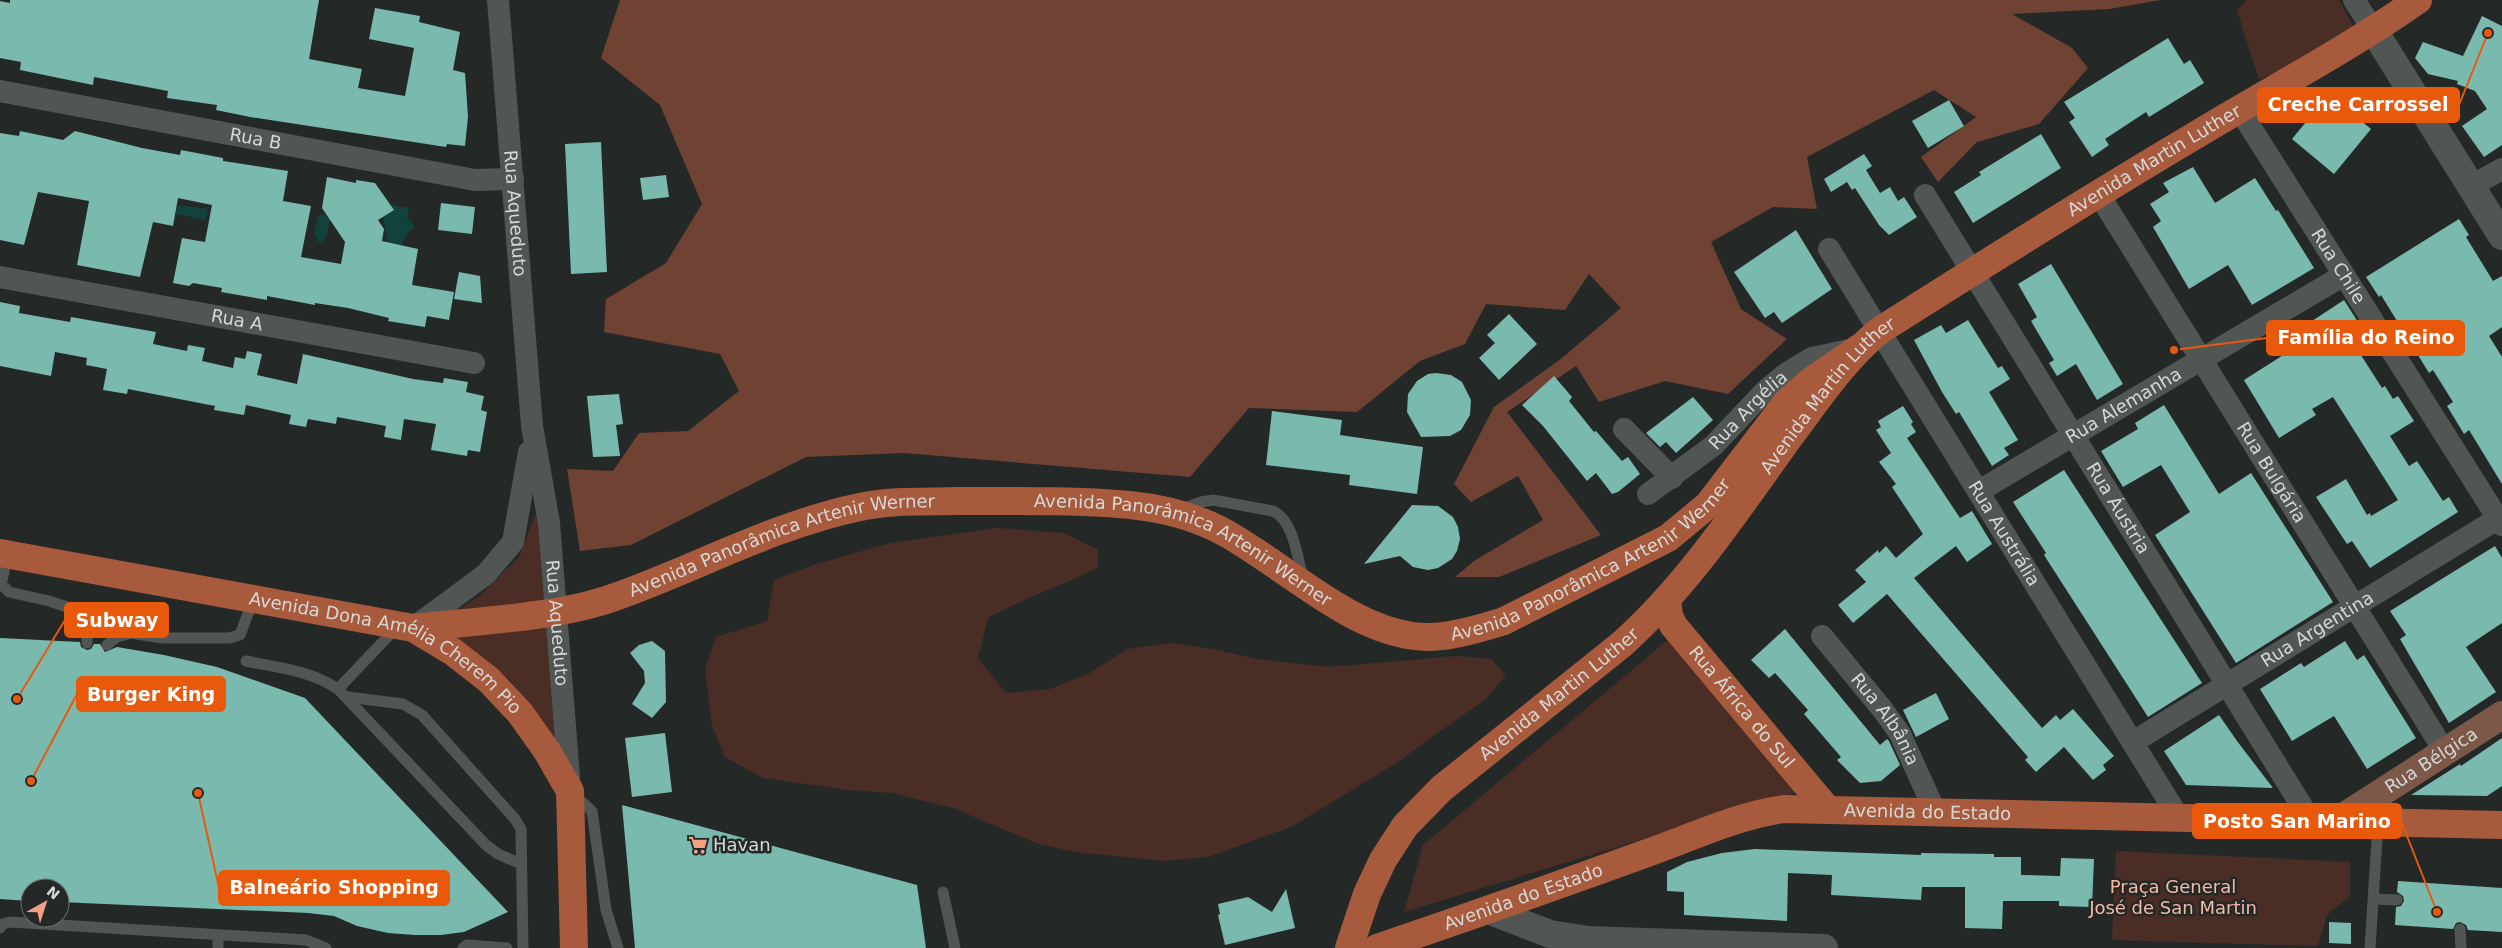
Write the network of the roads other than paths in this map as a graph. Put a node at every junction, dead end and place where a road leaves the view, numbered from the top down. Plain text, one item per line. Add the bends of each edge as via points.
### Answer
1 (2354, 0) edge
2 (2418, 0) edge
3 (493, 1) edge
4 (2374, 31) junction
5 (0, 91) edge
6 (2239, 109) junction
7 (2502, 169) edge
8 (513, 179) junction
9 (2471, 186) junction
10 (2098, 193) junction
11 (1925, 194) dead end
12 (2502, 236) edge
13 (1829, 250) dead end
14 (1972, 272) junction
15 (2344, 275) junction
16 (0, 277) edge
17 (1869, 339) junction
18 (2201, 360) junction
19 (474, 363) dead end
20 (532, 426) junction
21 (1624, 429) dead end
22 (2074, 435) junction
23 (1672, 478) junction
24 (1978, 491) junction
25 (1648, 494) dead end
26 (1174, 512) junction
27 (2501, 520) edge
28 (4, 554) edge
29 (1305, 584) junction
30 (253, 600) junction
31 (1667, 601) junction
32 (2354, 606) junction
33 (557, 611) junction
34 (406, 626) junction
35 (1822, 636) dead end
36 (87, 642) dead end
37 (107, 645) dead end
38 (246, 662) dead end
39 (2228, 684) junction
40 (338, 689) junction
41 (348, 697) junction
42 (2502, 715) edge
43 (2134, 742) junction
44 (2445, 752) junction
45 (570, 791) junction
46 (1827, 809) junction
47 (1935, 811) junction
48 (2179, 818) junction
49 (2324, 821) junction
50 (2378, 822) junction
51 (2502, 825) edge
52 (522, 864) junction
53 (943, 892) dead end
54 (2373, 899) junction
55 (2396, 900) dead end
56 (1488, 910) junction
57 (0, 928) edge
58 (2460, 929) dead end
59 (218, 935) junction
60 (218, 948) edge
61 (326, 948) edge
62 (463, 948) edge
63 (507, 948) edge
64 (523, 948) edge
65 (574, 948) edge
66 (618, 948) edge
67 (955, 948) edge
68 (1348, 948) edge
69 (1377, 948) edge
70 (1824, 948) edge
71 (2370, 948) edge
72 (2461, 948) edge

1 - 4 street
2 - 4 main road, Avenida Martin Luther
3 - 8 street, Rua Aqueduto
4 - 6 main road, Avenida Martin Luther
4 - 9 street
5 - 8 street, Rua B via 475,180
6 - 10 main road, Avenida Martin Luther
6 - 15 street, Rua Chile
7 - 9 street
8 - 20 street, Rua Aqueduto
9 - 12 street
10 - 14 main road, Avenida Martin Luther
10 - 18 street, Rua Bulgária
11 - 14 street, Rua Áustria
13 - 17 street, Rua Austrália
14 - 17 main road, Avenida Martin Luther
14 - 22 street, Rua Áustria
15 - 18 street, Rua Alemanha
15 - 27 street, Rua Chile
16 - 19 street, Rua A
17 - 23 street, Rua Argélia via 1812,358 1787,373 1766,390 1714,445
17 - 24 street, Rua Austrália
17 - 29 main road, Avenida Panorâmica Artenir Werner via 1810,381 1787,402 1708,505 1668,538 1504,621 1430,637 1394,631 1362,621
17 - 31 main road, Avenida Martin Luther via 1835,376
18 - 22 street, Rua Alemanha
18 - 32 street, Rua Bulgária
20 - 33 street, Rua Aqueduto via 549,523
20 - 34 street, Rua Aqueduto via 513,542 486,574
21 - 23 street
22 - 24 street, Rua Alemanha
22 - 39 street, Rua Áustria
23 - 25 street, Rua Argélia
24 - 43 street, Rua Austrália
26 - 29 main road, Avenida Panorâmica Artenir Werner via 1216,528
26 - 29 lane via 1213,500 1281,514 1287,523
26 - 33 main road, Avenida Panorâmica Artenir Werner via 1057,501 879,504 815,519 610,599
27 - 32 street, Rua Argentina
28 - 30 main road, Avenida Dona Amélia Cherem Pio
28 - 36 lane via 1,584 9,592 76,610 87,624
30 - 34 main road, Avenida Dona Amélia Cherem Pio
30 - 37 lane via 240,635 229,638 162,638 131,633 117,637
31 - 46 main road, Rua África do Sul via 1673,625
31 - 68 main road, Avenida Martin Luther via 1622,644 1441,789 1405,826 1383,860
32 - 39 street, Rua Argentina
32 - 44 street, Rua Bulgária
33 - 34 main road, Avenida Panorâmica Artenir Werner
33 - 45 street, Rua Aqueduto
34 - 40 lane
34 - 45 main road, Avenida Dona Amélia Cherem Pio via 460,657 488,680 520,713 548,751
35 - 47 street, Rua Albânia via 1900,734
38 - 40 lane via 309,673
39 - 43 street, Rua Argentina
39 - 49 street, Rua Áustria
40 - 41 lane
41 - 52 lane via 486,845
41 - 52 lane via 403,704 422,715 515,819 521,829
42 - 44 main road, Rua Bélgica
43 - 48 street, Rua Austrália
44 - 49 main road, Rua Bélgica
45 - 65 main road, Avenida Dona Amélia Cherem Pio
45 - 66 lane via 592,811 606,910
46 - 47 main road, Avenida do Estado
46 - 56 main road, Avenida do Estado via 1784,809 1753,814
47 - 48 main road, Avenida do Estado
48 - 49 main road, Avenida do Estado
49 - 50 main road, Avenida do Estado
50 - 51 main road, Avenida do Estado
50 - 54 lane
52 - 64 lane
53 - 67 lane
54 - 55 lane
54 - 71 lane
56 - 69 main road, Avenida do Estado
56 - 70 street via 1550,934 1588,940
57 - 59 lane via 10,922
58 - 72 lane
59 - 60 lane
59 - 61 lane via 306,940
62 - 63 lane via 466,945

